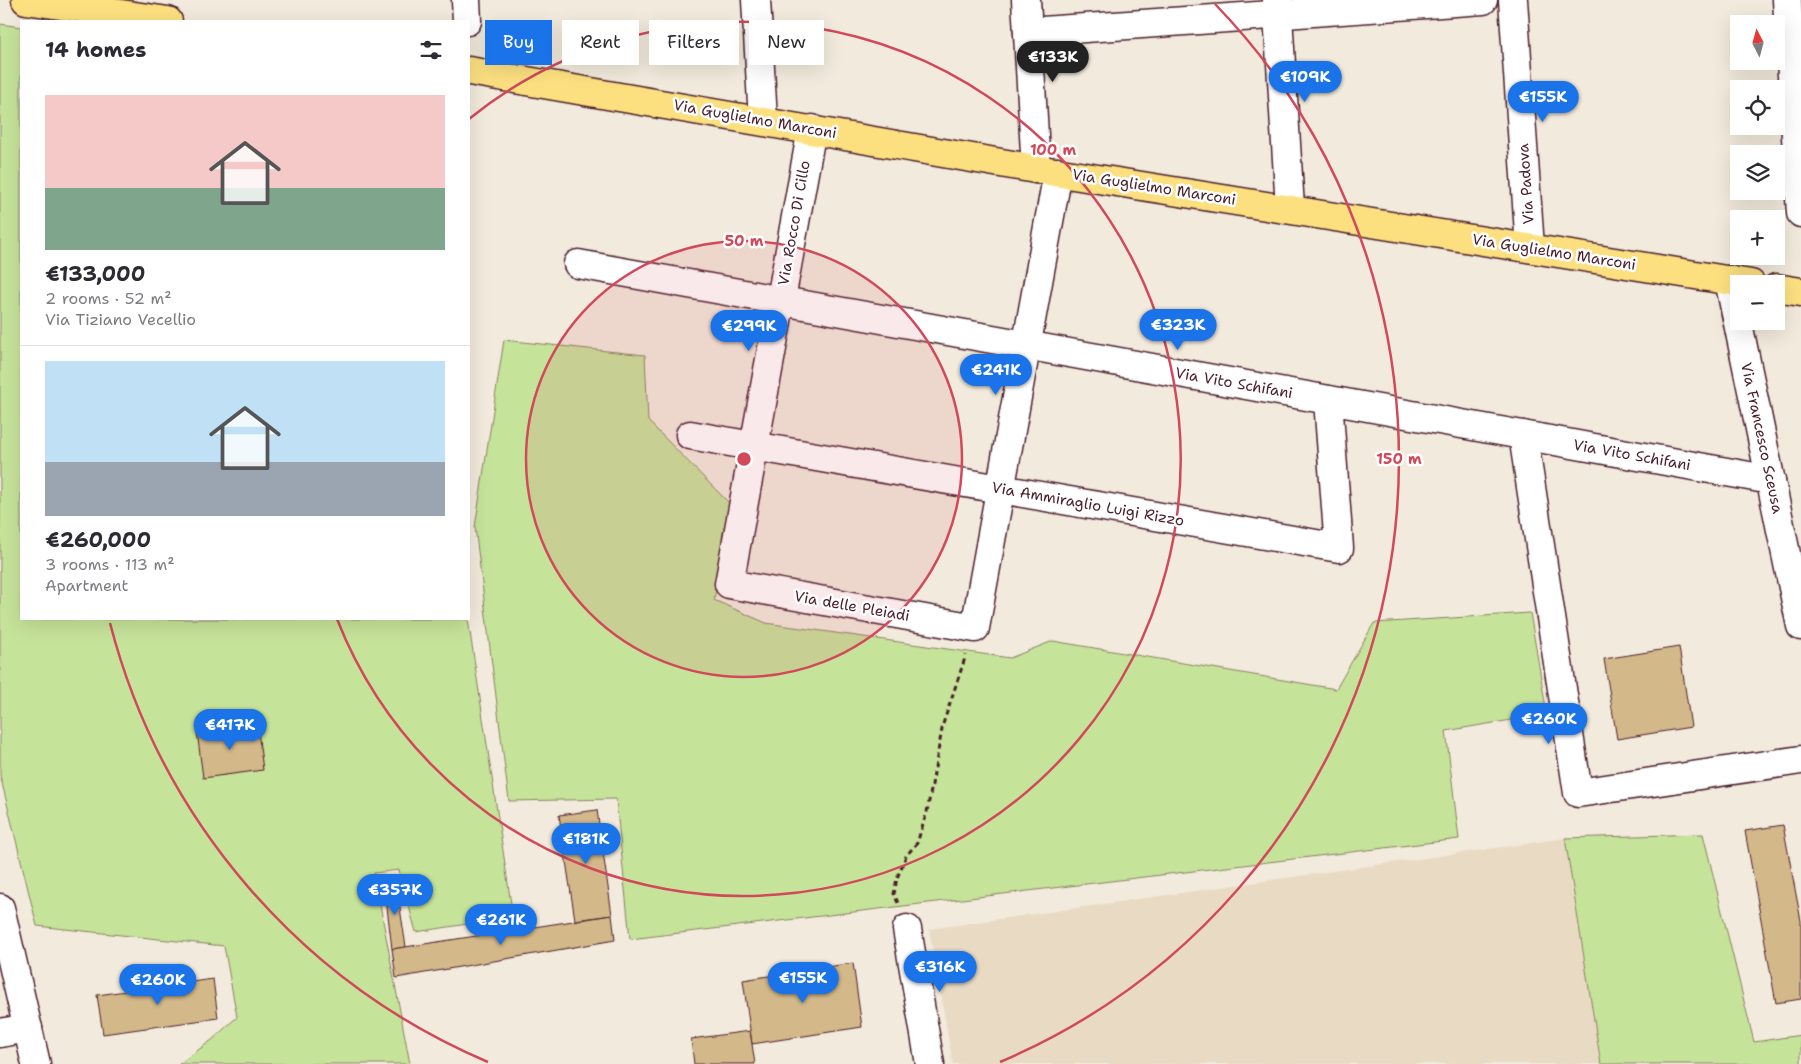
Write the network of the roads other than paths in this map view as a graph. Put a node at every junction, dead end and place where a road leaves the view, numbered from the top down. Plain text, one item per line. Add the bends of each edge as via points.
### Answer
1 (26, 0) edge
2 (466, 0) edge
3 (756, 0) edge
4 (1026, 0) edge
5 (1483, 0) edge
6 (1513, 0) edge
7 (1787, 0) edge
8 (1278, 7) edge
9 (161, 20) edge
10 (467, 20) edge
11 (1028, 32) junction
12 (470, 66) edge
13 (763, 120) junction
14 (812, 129) junction
15 (1047, 170) junction
16 (1290, 208) junction
17 (1801, 213) edge
18 (1530, 248) junction
19 (578, 264) dead end
20 (1730, 280) edge
21 (1785, 289) edge
22 (1801, 292) edge
23 (780, 301) junction
24 (1748, 330) edge
25 (1027, 345) junction
26 (1328, 400) junction
27 (690, 435) dead end
28 (1523, 435) junction
29 (754, 446) junction
30 (1771, 480) junction
31 (1001, 489) junction
32 (729, 584) joint
33 (1801, 626) edge
34 (1801, 760) edge
35 (0, 908) edge
36 (907, 929) road end
37 (28, 1028) junction
38 (0, 1033) edge
39 (36, 1064) edge
40 (930, 1064) edge

1 - 9 main road
2 - 10 street
3 - 13 street
4 - 11 street
5 - 8 street
6 - 18 street, Via Padova
7 - 17 street
8 - 11 street
8 - 16 street
11 - 15 street
12 - 13 main road, Via Guglielmo Marconi
13 - 14 main road, Via Guglielmo Marconi
14 - 15 main road, Via Guglielmo Marconi
14 - 23 street, Via Rocco Di Cillo
15 - 16 main road, Via Guglielmo Marconi
15 - 25 street
16 - 18 main road, Via Guglielmo Marconi
18 - 20 main road, Via Guglielmo Marconi
19 - 23 street, Via Vito Schifani
21 - 22 main road
23 - 25 street, Via Vito Schifani
23 - 29 street, Via Rocco Di Cillo
24 - 30 street, Via Francesco Sceusa
25 - 26 street, Via Vito Schifani
25 - 31 street
26 - 28 street, Via Vito Schifani
26 - 31 street, Via Ammiraglio Luigi Rizzo via 1339,548
27 - 29 street, Via Ammiraglio Luigi Rizzo
28 - 30 street, Via Vito Schifani
28 - 34 street via 1578,793
29 - 31 street, Via Ammiraglio Luigi Rizzo
29 - 32 street, Via Rocco Di Cillo
30 - 33 street, Via Francesco Sceusa
31 - 32 street, Via delle Pleiadi via 975,628
35 - 37 street
36 - 40 street
37 - 38 street
37 - 39 street

